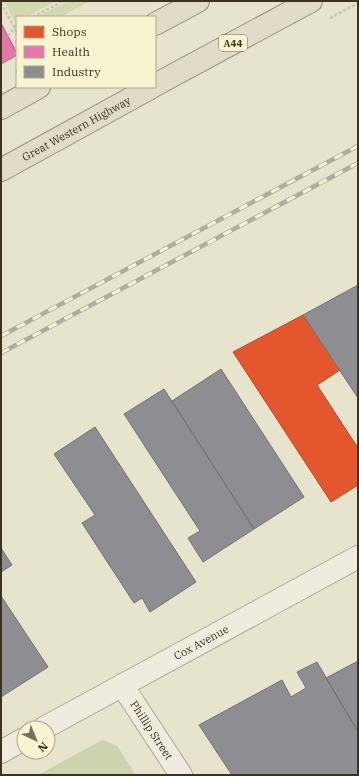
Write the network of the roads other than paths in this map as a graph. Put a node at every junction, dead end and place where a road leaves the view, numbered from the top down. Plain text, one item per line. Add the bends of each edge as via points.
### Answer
1 (198, 1) edge
2 (311, 1) edge
3 (156, 23) edge
4 (156, 84) edge
5 (37, 88) edge
6 (150, 88) edge
7 (1, 108) edge
8 (1, 170) edge
9 (358, 557) edge
10 (122, 685) junction
11 (56, 721) edge
12 (16, 744) edge
13 (1, 752) edge
14 (181, 775) edge

1 - 3 highway
2 - 4 highway, A44
5 - 7 highway
6 - 8 highway, Great Western Highway
9 - 10 street, Cox Avenue
10 - 11 street, Cox Avenue
10 - 14 street, Phillip Street
12 - 13 street

